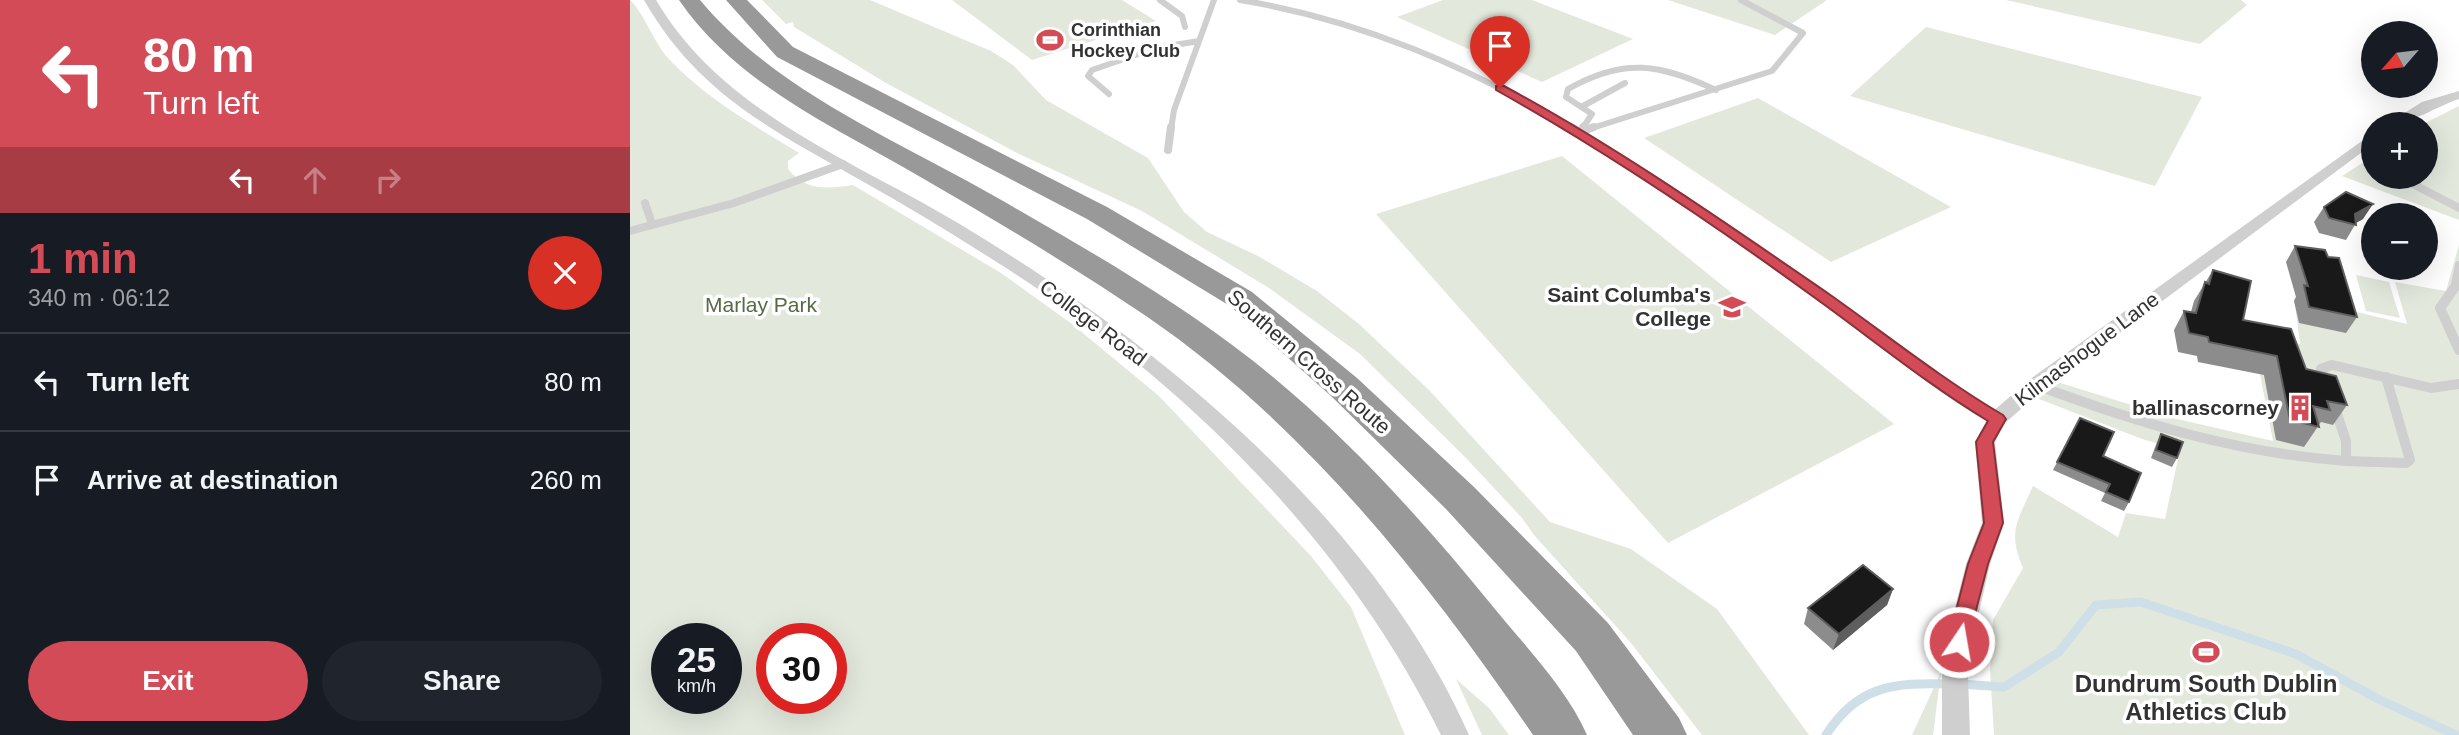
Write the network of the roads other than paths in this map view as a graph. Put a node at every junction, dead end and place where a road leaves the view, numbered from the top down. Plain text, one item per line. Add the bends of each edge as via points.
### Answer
1 (650, 0) edge
2 (689, 0) edge
3 (736, 0) edge
4 (1162, 0) edge
5 (1214, 0) edge
6 (1240, 0) edge
7 (1741, 0) edge
8 (1283, 4) edge
9 (1185, 27) dead end
10 (1199, 41) junction
11 (1625, 83) dead end
12 (1716, 90) junction
13 (1109, 94) dead end
14 (2459, 95) edge
15 (1583, 106) junction
16 (2415, 112) edge
17 (1580, 132) junction
18 (2361, 146) edge
19 (1168, 150) dead end
20 (844, 164) junction
21 (2423, 189) edge
22 (645, 203) dead end
23 (2459, 208) edge
24 (652, 224) junction
25 (630, 231) edge
26 (2459, 265) edge
27 (2459, 350) edge
28 (2386, 377) junction
29 (2459, 384) edge
30 (2036, 385) junction
31 (1997, 419) junction
32 (2346, 461) junction
33 (1956, 726) edge
34 (1455, 735) edge
35 (1562, 735) edge
36 (1662, 735) edge

1 - 20 street, College Road via 673,39 711,79
2 - 35 highway via 707,25 783,88 1056,245 1257,383 1354,477 1431,563 1510,660
3 - 36 highway, Southern Cross Route via 785,52 1097,213 1241,299 1344,387 1460,498 1592,637
4 - 9 lane via 1182,16
5 - 10 lane
6 - 8 lane
7 - 12 lane via 1803,33 1772,71
8 - 17 lane via 1409,46
10 - 13 lane via 1156,48 1092,70 1088,76 1092,82
10 - 19 lane via 1174,110
11 - 15 lane
12 - 15 lane via 1665,68 1612,68 1568,89 1566,97
12 - 17 lane
14 - 16 street
15 - 17 lane via 1592,114
17 - 31 lane
18 - 30 street, Kilmashogue Lane
20 - 24 lane via 734,203
20 - 34 street, College Road via 1035,279 1201,408 1259,464 1373,596 1412,655
21 - 23 lane
22 - 24 lane
24 - 25 lane
26 - 27 lane via 2454,289 2440,308
28 - 29 lane via 2431,388
28 - 32 lane via 2410,460 2392,465
28 - 32 lane via 2332,365 2321,369 2346,441
30 - 31 street, Kilmashogue Lane
30 - 32 lane via 2199,442 2270,456
31 - 33 street, Kilmashogue Lane via 1984,442 1993,523 1967,606 1955,676

